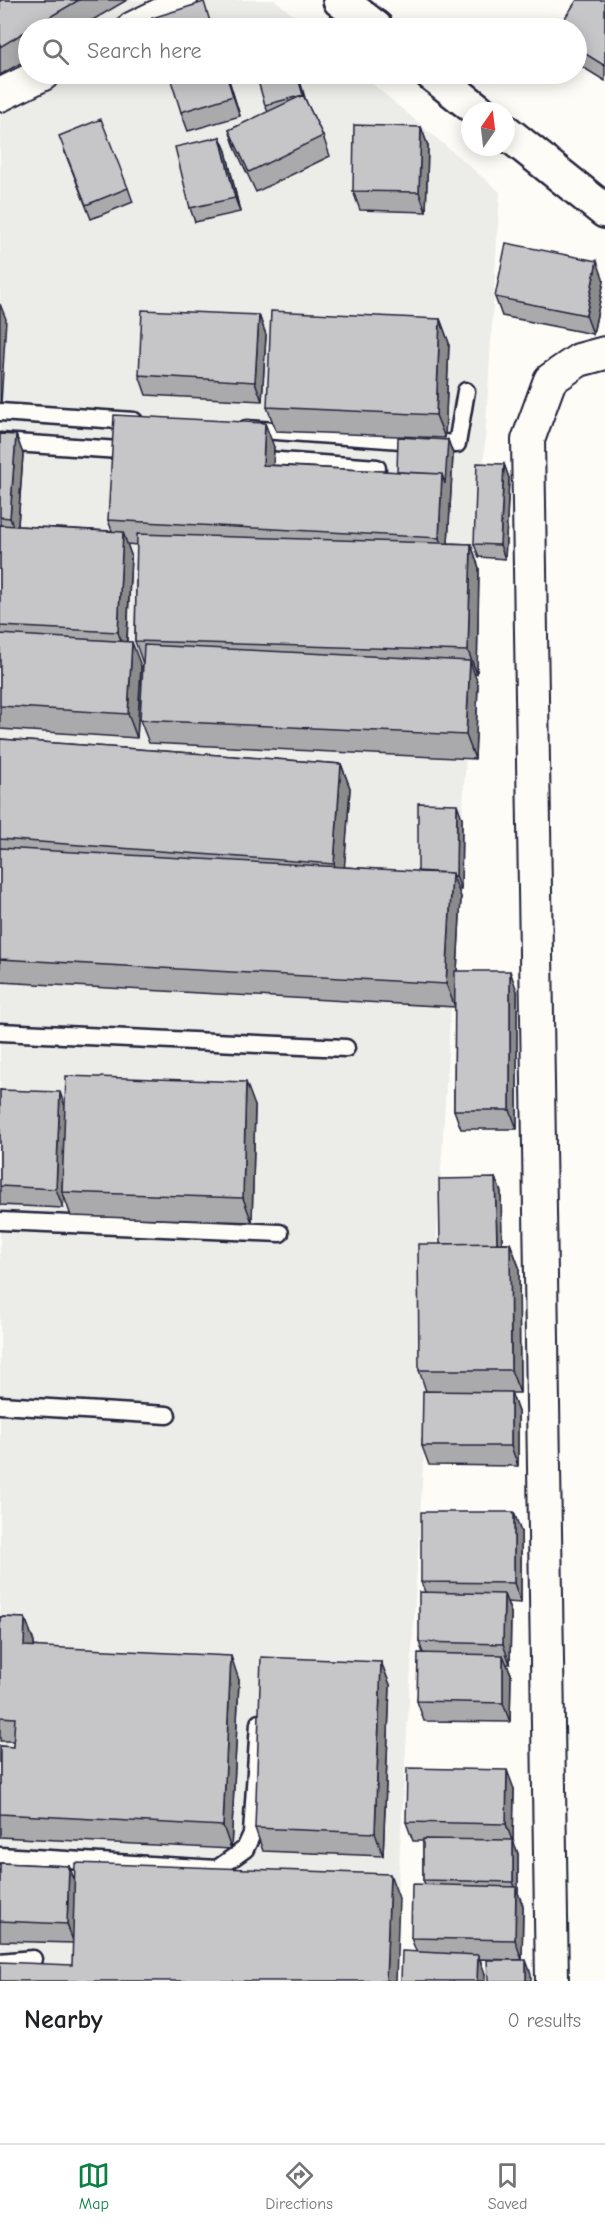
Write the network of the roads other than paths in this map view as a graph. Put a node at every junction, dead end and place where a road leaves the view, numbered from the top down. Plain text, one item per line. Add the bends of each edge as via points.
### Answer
1 (181, 0) edge
2 (340, 0) edge
3 (154, 18) edge
4 (363, 18) edge
5 (23, 84) edge
6 (445, 84) edge
7 (0, 95) edge
8 (468, 102) edge
9 (515, 139) edge
10 (605, 211) edge
11 (605, 353) edge
12 (466, 391) dead end
13 (0, 412) edge
14 (152, 423) edge
15 (234, 428) edge
16 (0, 442) edge
17 (153, 453) edge
18 (235, 458) edge
19 (376, 468) edge
20 (0, 1032) edge
21 (346, 1048) dead end
22 (0, 1221) edge
23 (280, 1233) dead end
24 (0, 1405) edge
25 (167, 1415) dead end
26 (260, 1704) edge
27 (0, 1856) edge
28 (33, 1959) dead end
29 (0, 1962) edge
30 (552, 1981) edge

1 - 3 street
2 - 4 street
5 - 7 street
6 - 8 street
9 - 10 street
11 - 30 street via 579,360 550,380 528,440
12 - 15 lane via 457,444
13 - 14 lane
16 - 17 lane
18 - 19 lane
20 - 21 lane
22 - 23 lane
24 - 25 lane
26 - 27 lane via 252,1834 245,1849 217,1869
28 - 29 lane

